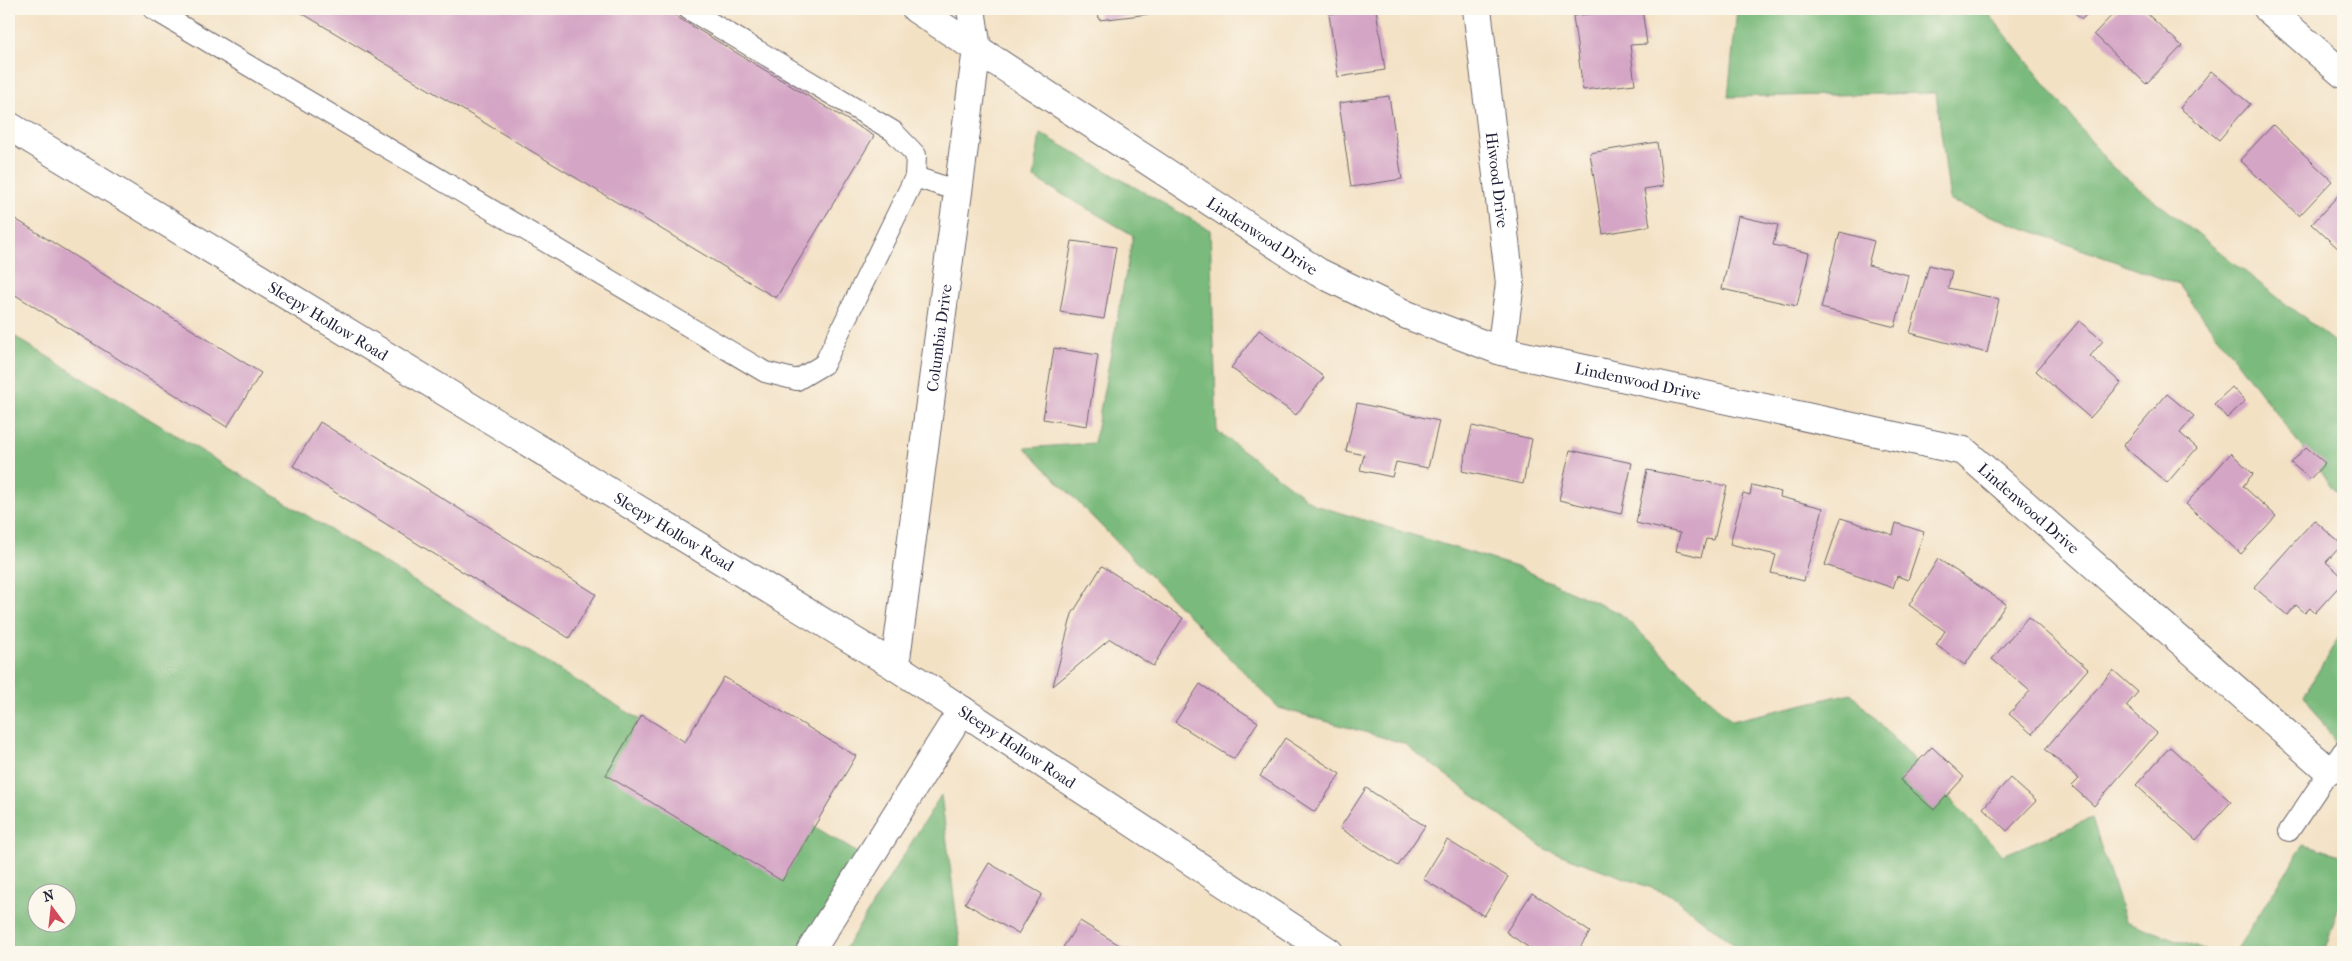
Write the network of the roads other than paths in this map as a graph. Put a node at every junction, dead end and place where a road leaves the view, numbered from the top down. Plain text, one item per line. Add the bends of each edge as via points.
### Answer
1 (153, 9) edge
2 (688, 9) edge
3 (916, 9) edge
4 (971, 9) edge
5 (1476, 9) edge
6 (2268, 9) edge
7 (977, 49) junction
8 (2343, 74) edge
9 (9, 126) edge
10 (915, 177) junction
11 (958, 191) junction
12 (1501, 350) junction
13 (895, 666) junction
14 (962, 710) junction
15 (2336, 761) edge
16 (2289, 831) dead end
17 (810, 952) edge
18 (1329, 952) edge

1 - 10 lane via 764,372 797,380 824,364
2 - 10 lane via 893,131 916,155
3 - 7 street, Lindenwood Drive
4 - 7 street, Columbia Drive
5 - 12 street, Hiwood Drive via 1510,282
6 - 8 street
7 - 11 street, Columbia Drive
7 - 12 street, Lindenwood Drive via 1318,272 1407,315
9 - 13 street, Sleepy Hollow Road
10 - 11 lane
11 - 13 street, Columbia Drive
12 - 15 street, Lindenwood Drive via 1964,451
13 - 14 street, Sleepy Hollow Road
14 - 17 street
14 - 18 street, Sleepy Hollow Road
15 - 16 lane

